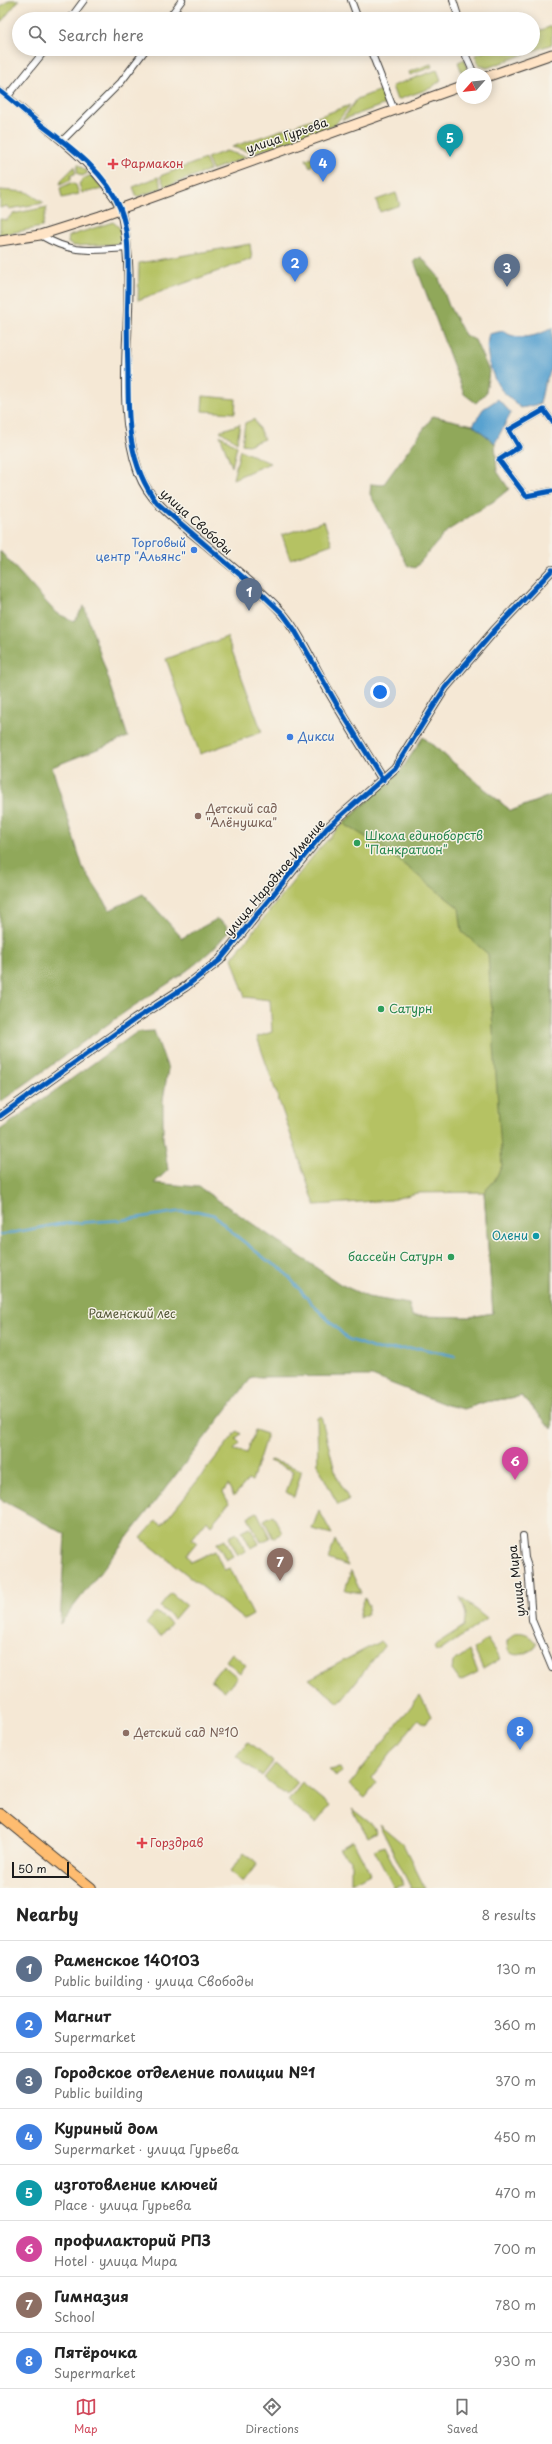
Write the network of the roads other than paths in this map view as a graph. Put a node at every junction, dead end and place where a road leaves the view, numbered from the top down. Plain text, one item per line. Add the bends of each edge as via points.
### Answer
1 (84, 0) edge
2 (182, 0) edge
3 (351, 0) edge
4 (453, 0) edge
5 (75, 12) edge
6 (173, 12) edge
7 (355, 12) edge
8 (457, 12) edge
9 (552, 54) edge
10 (40, 56) edge
11 (141, 56) edge
12 (373, 56) edge
13 (466, 56) edge
14 (471, 68) edge
15 (492, 75) edge
16 (456, 88) edge
17 (0, 91) edge
18 (8, 96) junction
19 (394, 110) junction
20 (62, 141) junction
21 (120, 208) junction
22 (40, 235) junction
23 (0, 241) edge
24 (127, 248) junction
25 (552, 421) edge
26 (552, 491) edge
27 (552, 570) edge
28 (383, 780) junction
29 (0, 1116) edge
30 (523, 1536) dead end
31 (552, 1668) edge
32 (0, 1814) edge
33 (91, 1888) edge

1 - 5 street
2 - 6 street
3 - 7 street
4 - 8 street
9 - 15 main road
10 - 18 street
11 - 20 street via 121,82
12 - 19 street
13 - 14 street
16 - 19 main road, улица Гурьева
17 - 18 street
18 - 20 street
19 - 21 main road, улица Гурьева
20 - 21 street via 95,172 110,190
21 - 22 main road, улица Гурьева
21 - 24 street, улица Свободы via 126,228
22 - 23 main road, улица Гурьева
22 - 24 street via 78,251
24 - 28 street, улица Свободы via 128,429 140,474 157,503 283,614
25 - 26 street via 544,410 509,430 519,447 499,460 526,496
27 - 28 street, улица Народное Имение via 445,688 412,744
28 - 29 street, улица Народное Имение via 327,828 220,960
30 - 31 street, улица Мира via 532,1620
32 - 33 main road

